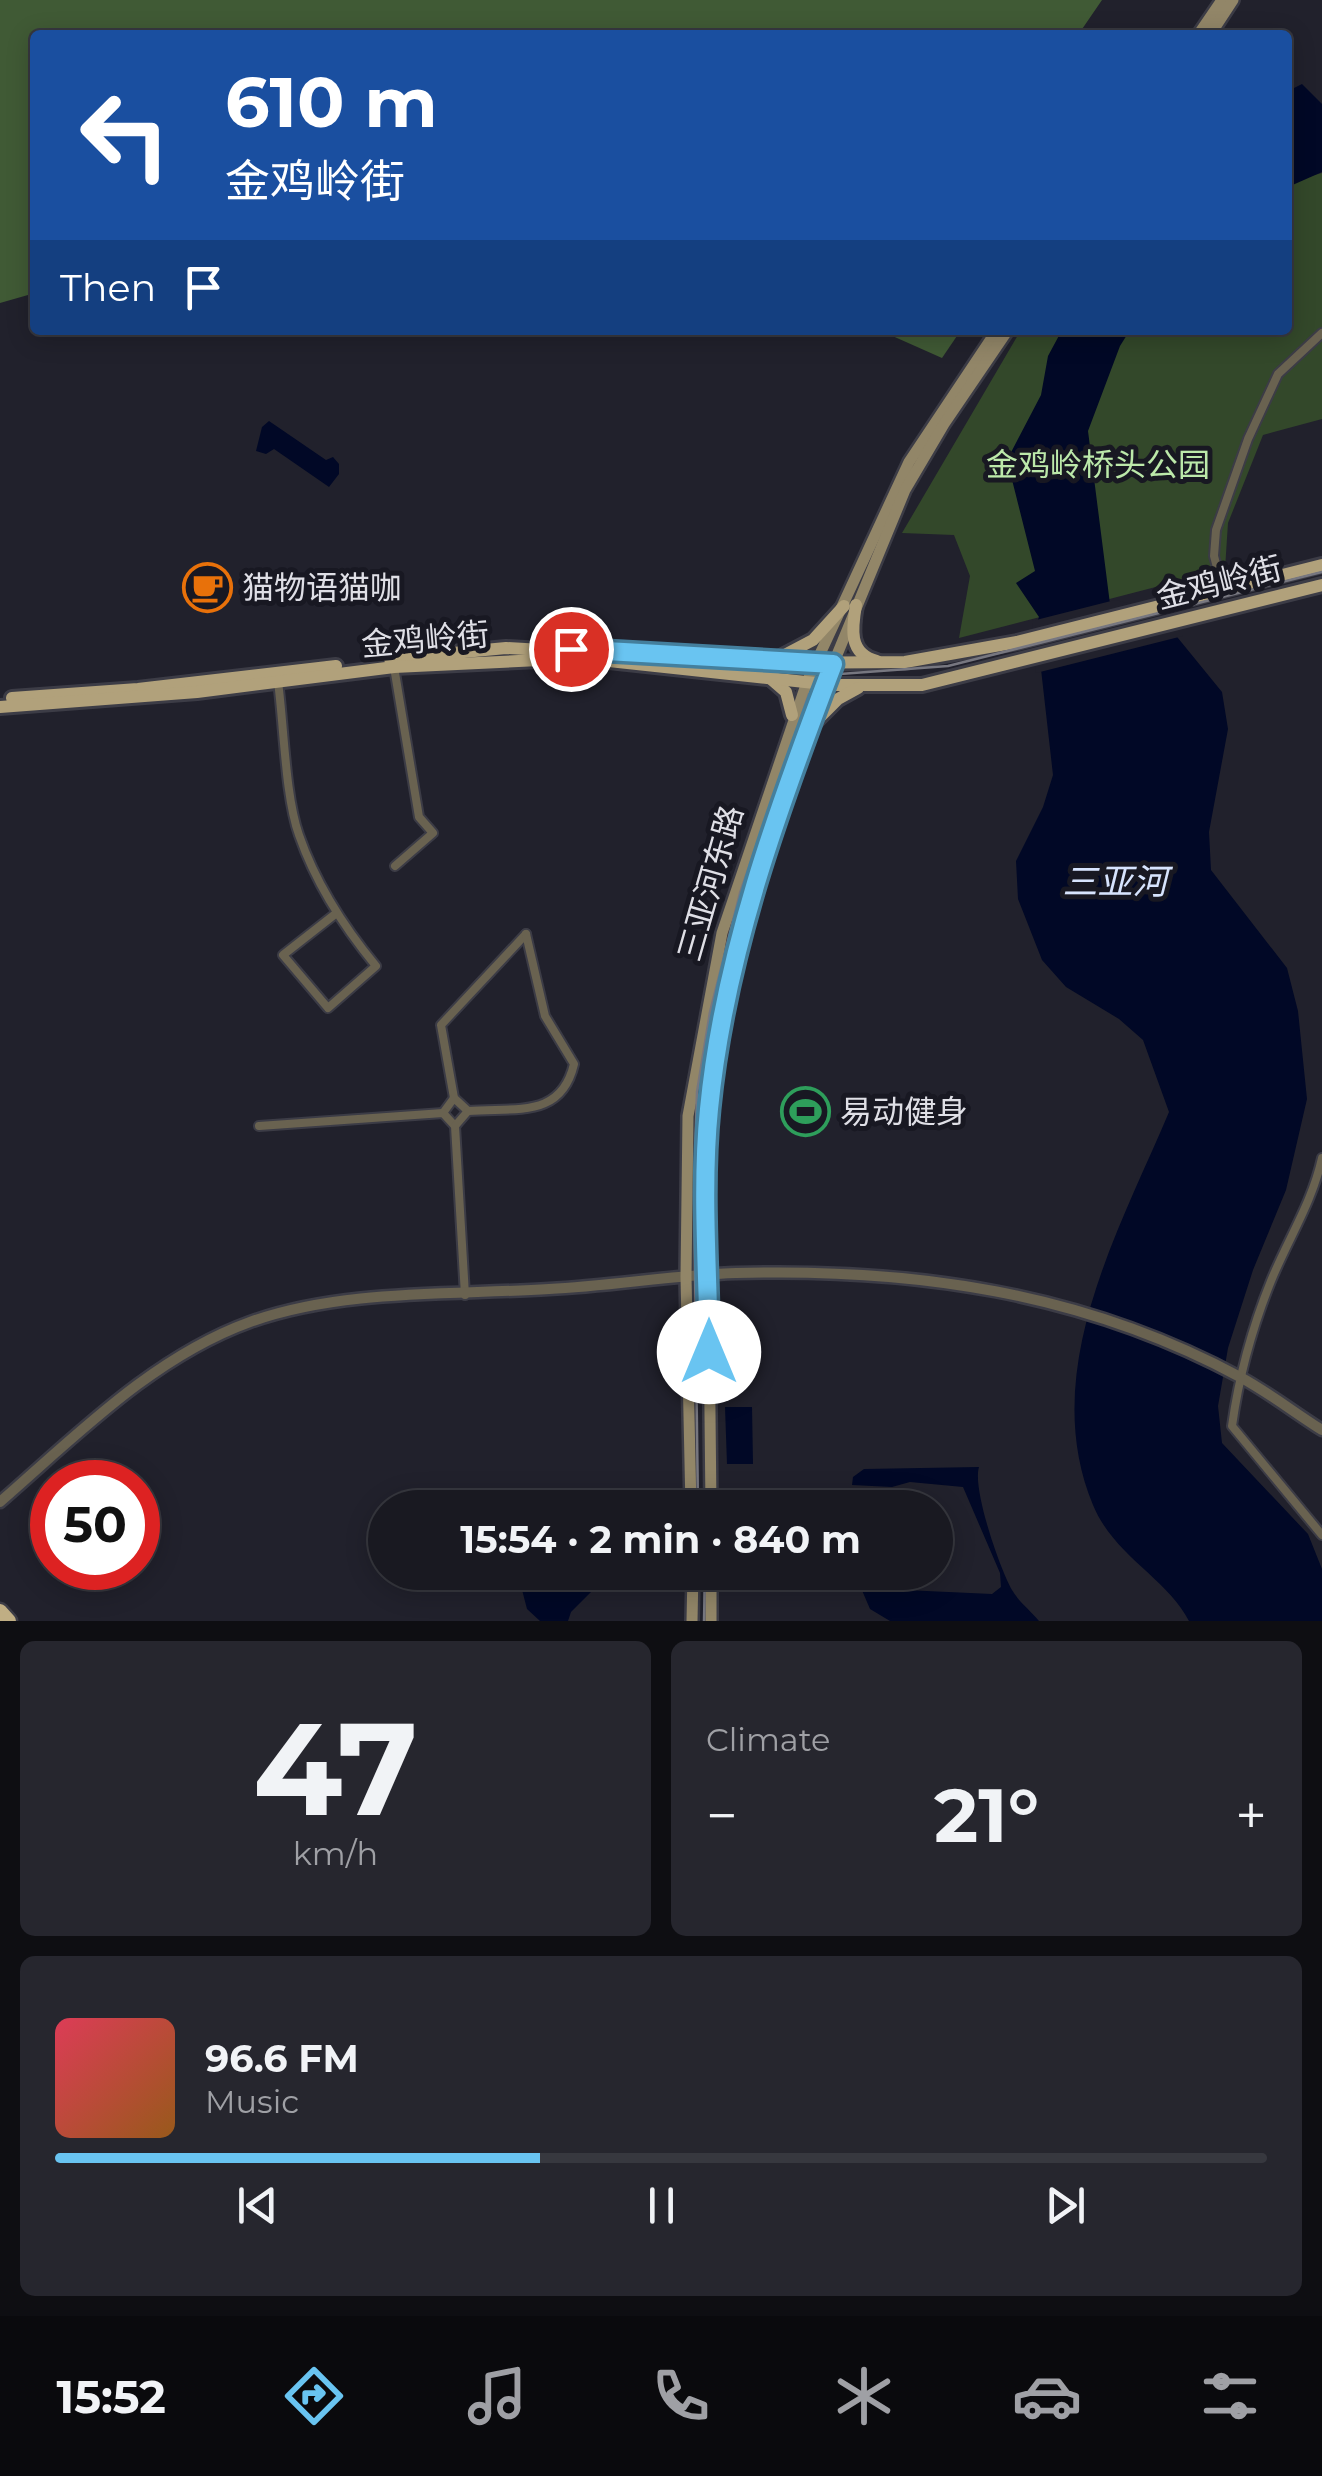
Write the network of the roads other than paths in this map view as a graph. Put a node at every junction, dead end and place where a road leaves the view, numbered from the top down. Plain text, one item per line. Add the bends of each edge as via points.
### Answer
1 (1222, 0) edge
2 (1234, 0) edge
3 (1201, 30) edge
4 (1213, 30) edge
5 (1322, 332) edge
6 (994, 335) edge
7 (1005, 335) edge
8 (1322, 565) edge
9 (1322, 585) edge
10 (1223, 590) junction
11 (850, 605) junction
12 (884, 663) junction
13 (815, 664) junction
14 (833, 664) junction
15 (394, 666) junction
16 (765, 669) junction
17 (278, 682) junction
18 (806, 682) junction
19 (826, 684) junction
20 (862, 687) junction
21 (0, 699) edge
22 (0, 706) edge
23 (792, 715) junction
24 (814, 723) junction
25 (394, 866) dead end
26 (334, 915) junction
27 (454, 1098) junction
28 (468, 1111) junction
29 (443, 1113) junction
30 (260, 1126) dead end
31 (456, 1126) junction
32 (1322, 1158) edge
33 (708, 1275) junction
34 (686, 1276) junction
35 (464, 1295) junction
36 (1236, 1375) junction
37 (1322, 1430) edge
38 (691, 1490) edge
39 (710, 1490) edge
40 (0, 1502) edge
41 (1322, 1536) edge
42 (693, 1590) edge
43 (711, 1590) edge
44 (0, 1610) edge
45 (8, 1621) edge
46 (692, 1621) edge
47 (711, 1621) edge

1 - 3 main road
2 - 4 main road
5 - 10 street via 1278,374 1248,440 1216,530
6 - 11 main road, 三亚河东路 via 910,462
7 - 11 main road, 三亚河东路 via 906,490
8 - 10 main road, 金鸡岭街
9 - 20 main road, 金鸡岭街 via 922,685
10 - 12 main road, 金鸡岭街 via 1017,642
11 - 12 main road via 857,648
11 - 13 main road, 三亚河东路
11 - 14 main road, 三亚河东路
11 - 16 main road via 804,647
12 - 14 main road, 金鸡岭街
13 - 14 main road, 金鸡岭街
13 - 16 main road, 金鸡岭街
13 - 18 main road, 三亚河东路
14 - 19 main road, 三亚河东路
15 - 16 main road, 金鸡岭街 via 581,658
15 - 17 main road, 金鸡岭街
15 - 25 street via 419,817 433,833
16 - 18 main road, 金鸡岭街
16 - 21 main road, 金鸡岭街 via 506,648
16 - 23 main road via 786,692
17 - 22 main road, 金鸡岭街
17 - 26 street via 298,833
18 - 19 main road, 金鸡岭街
18 - 23 main road, 三亚河东路
19 - 20 main road, 金鸡岭街
19 - 24 main road, 三亚河东路
20 - 24 main road
23 - 34 main road, 三亚河东路 via 708,990 688,1116
24 - 33 main road, 三亚河东路 via 752,897 723,1008 707,1130
26 - 26 street via 376,966 328,1008 283,955
27 - 28 street
27 - 28 street via 441,1025 526,934 545,1016 574,1064 568,1087 556,1100 535,1106
27 - 29 street
28 - 31 street
29 - 30 street
29 - 31 street
31 - 35 street
32 - 36 street
33 - 34 street
33 - 36 street via 912,1277 970,1284 1157,1338
33 - 39 main road, 三亚河东路
34 - 35 street
34 - 38 main road, 三亚河东路
35 - 40 street via 314,1306 247,1323 160,1370
36 - 37 street
36 - 41 street via 1232,1426
42 - 46 main road
43 - 47 main road
44 - 45 highway

